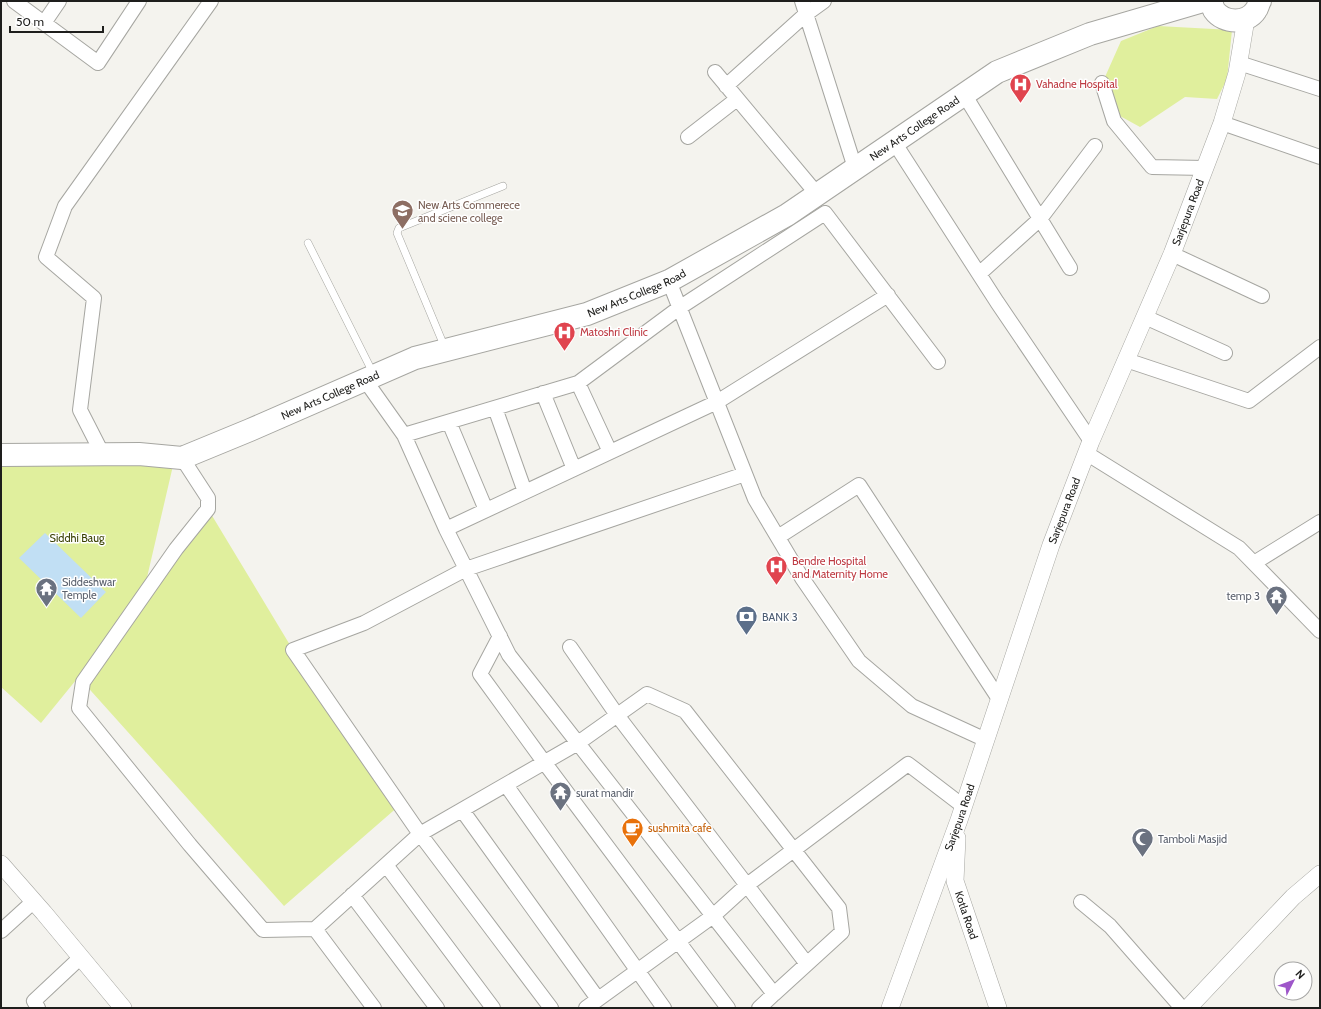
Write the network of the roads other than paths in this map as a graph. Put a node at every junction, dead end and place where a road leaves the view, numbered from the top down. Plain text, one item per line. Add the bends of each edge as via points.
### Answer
1 (14, 1) edge
2 (59, 1) edge
3 (139, 1) edge
4 (211, 1) edge
5 (824, 1) edge
6 (1203, 1) edge
7 (1211, 1) edge
8 (1260, 1) edge
9 (804, 7) edge
10 (1246, 19) junction
11 (44, 23) junction
12 (1239, 63) junction
13 (715, 72) dead end
14 (1102, 83) dead end
15 (726, 86) junction
16 (1320, 90) edge
17 (964, 94) junction
18 (737, 99) junction
19 (1222, 123) junction
20 (688, 137) dead end
21 (894, 142) junction
22 (1095, 146) dead end
23 (1320, 157) edge
24 (855, 168) junction
25 (1205, 168) junction
26 (503, 186) dead end
27 (817, 194) junction
28 (1040, 219) junction
29 (308, 243) dead end
30 (1172, 254) junction
31 (1070, 268) dead end
32 (979, 274) junction
33 (669, 281) junction
34 (888, 295) junction
35 (1262, 296) dead end
36 (679, 308) junction
37 (1145, 317) junction
38 (1320, 347) edge
39 (446, 350) junction
40 (1225, 353) dead end
41 (1126, 360) junction
42 (938, 362) dead end
43 (369, 378) junction
44 (578, 383) junction
45 (543, 393) junction
46 (717, 402) junction
47 (495, 408) junction
48 (449, 422) junction
49 (404, 435) junction
50 (1089, 447) junction
51 (610, 452) junction
52 (1, 455) edge
53 (103, 455) junction
54 (182, 458) junction
55 (574, 469) junction
56 (745, 474) junction
57 (525, 492) junction
58 (486, 510) junction
59 (1320, 522) edge
60 (446, 529) junction
61 (778, 537) junction
62 (1254, 563) junction
63 (466, 569) junction
64 (1320, 631) edge
65 (500, 636) junction
66 (570, 647) dead end
67 (999, 699) junction
68 (617, 715) junction
69 (986, 740) junction
70 (578, 743) junction
71 (544, 762) junction
72 (506, 784) junction
73 (462, 810) junction
74 (961, 813) junction
75 (420, 834) junction
76 (793, 849) junction
77 (1, 864) edge
78 (386, 865) junction
79 (1320, 874) edge
80 (747, 885) junction
81 (352, 896) junction
82 (34, 901) junction
83 (1081, 902) dead end
84 (713, 916) junction
85 (315, 929) junction
86 (1, 931) edge
87 (677, 941) junction
88 (81, 957) junction
89 (807, 964) junction
90 (637, 970) junction
91 (774, 994) junction
92 (598, 999) junction
93 (38, 1008) edge
94 (123, 1008) edge
95 (374, 1008) edge
96 (438, 1008) edge
97 (493, 1008) edge
98 (551, 1008) edge
99 (586, 1008) edge
100 (664, 1008) edge
101 (728, 1008) edge
102 (759, 1008) edge
103 (890, 1008) edge
104 (998, 1008) edge
105 (1182, 1008) edge
106 (1188, 1008) edge

1 - 11 street
2 - 11 street
3 - 11 street via 98,63
4 - 53 street via 65,206 46,257 94,298 80,410
5 - 9 street
6 - 17 main road, New Arts College Road via 1090,34 997,72
7 - 10 main road via 1214,10 1223,18 1235,21
8 - 10 main road via 1256,11
9 - 15 street
9 - 24 street
10 - 12 street, Sarjepura Road
12 - 16 street
12 - 19 street, Sarjepura Road
13 - 15 street
14 - 25 street via 1114,121 1152,167
15 - 18 street
17 - 21 main road, New Arts College Road
17 - 28 street
18 - 20 street
18 - 27 street
19 - 23 street
19 - 25 street, Sarjepura Road
21 - 24 main road, New Arts College Road
21 - 32 street
22 - 28 street
24 - 27 main road, New Arts College Road
25 - 30 street, Sarjepura Road
26 - 39 lane via 399,228 397,233
27 - 33 main road, New Arts College Road via 787,215
28 - 31 street
28 - 32 street
29 - 43 lane
30 - 35 street
30 - 37 street, Sarjepura Road
32 - 50 street
33 - 36 street
33 - 39 main road, New Arts College Road via 587,314
34 - 36 street via 825,213
34 - 42 street
34 - 46 street
36 - 44 street
36 - 46 street
37 - 40 street
37 - 41 street, Sarjepura Road
38 - 41 street via 1249,402
39 - 43 main road, New Arts College Road via 415,358
41 - 50 street, Sarjepura Road
43 - 49 street
43 - 54 main road, New Arts College Road
44 - 45 street
44 - 51 street
45 - 47 street
45 - 55 street
46 - 51 street
46 - 56 street
47 - 48 street
47 - 57 street
48 - 49 street
48 - 58 street
49 - 60 street
50 - 62 street via 1239,548
50 - 67 street, Sarjepura Road via 1051,545
51 - 55 street
52 - 53 main road, New Arts College Road
53 - 54 main road, New Arts College Road via 139,454
54 - 85 street via 208,498 208,509 176,549 83,682 79,708 263,930
55 - 57 street
56 - 61 street via 754,499
56 - 63 street
57 - 58 street
58 - 60 street
59 - 62 street
60 - 63 street
61 - 67 street via 859,485
61 - 69 street via 802,578 859,661 912,706
62 - 64 street
63 - 65 street
63 - 75 street via 364,623 293,650
65 - 70 street via 509,655
65 - 71 street via 480,674
66 - 68 street
67 - 69 street, Sarjepura Road
68 - 70 street
68 - 76 street via 646,694 685,711
68 - 80 street
69 - 74 street, Sarjepura Road
70 - 71 street
70 - 84 street
71 - 72 street
71 - 87 street
72 - 73 street
72 - 90 street
73 - 75 street
73 - 92 street
74 - 76 street via 908,764
74 - 103 street, Sarjepura Road
74 - 104 street, Kotla Road via 955,881
75 - 78 street
75 - 98 street
76 - 80 street
76 - 89 street via 839,908 842,932
77 - 82 street
78 - 81 street
78 - 97 street
79 - 106 street via 1293,897
80 - 84 street
80 - 89 street
81 - 85 street
81 - 96 street
82 - 86 street
82 - 88 street
83 - 105 street via 1110,926
84 - 87 street
84 - 91 street
85 - 95 street
87 - 90 street
87 - 101 street
88 - 93 street via 34,1001
88 - 94 street
89 - 91 street
90 - 92 street
90 - 100 street
91 - 102 street
92 - 99 street

